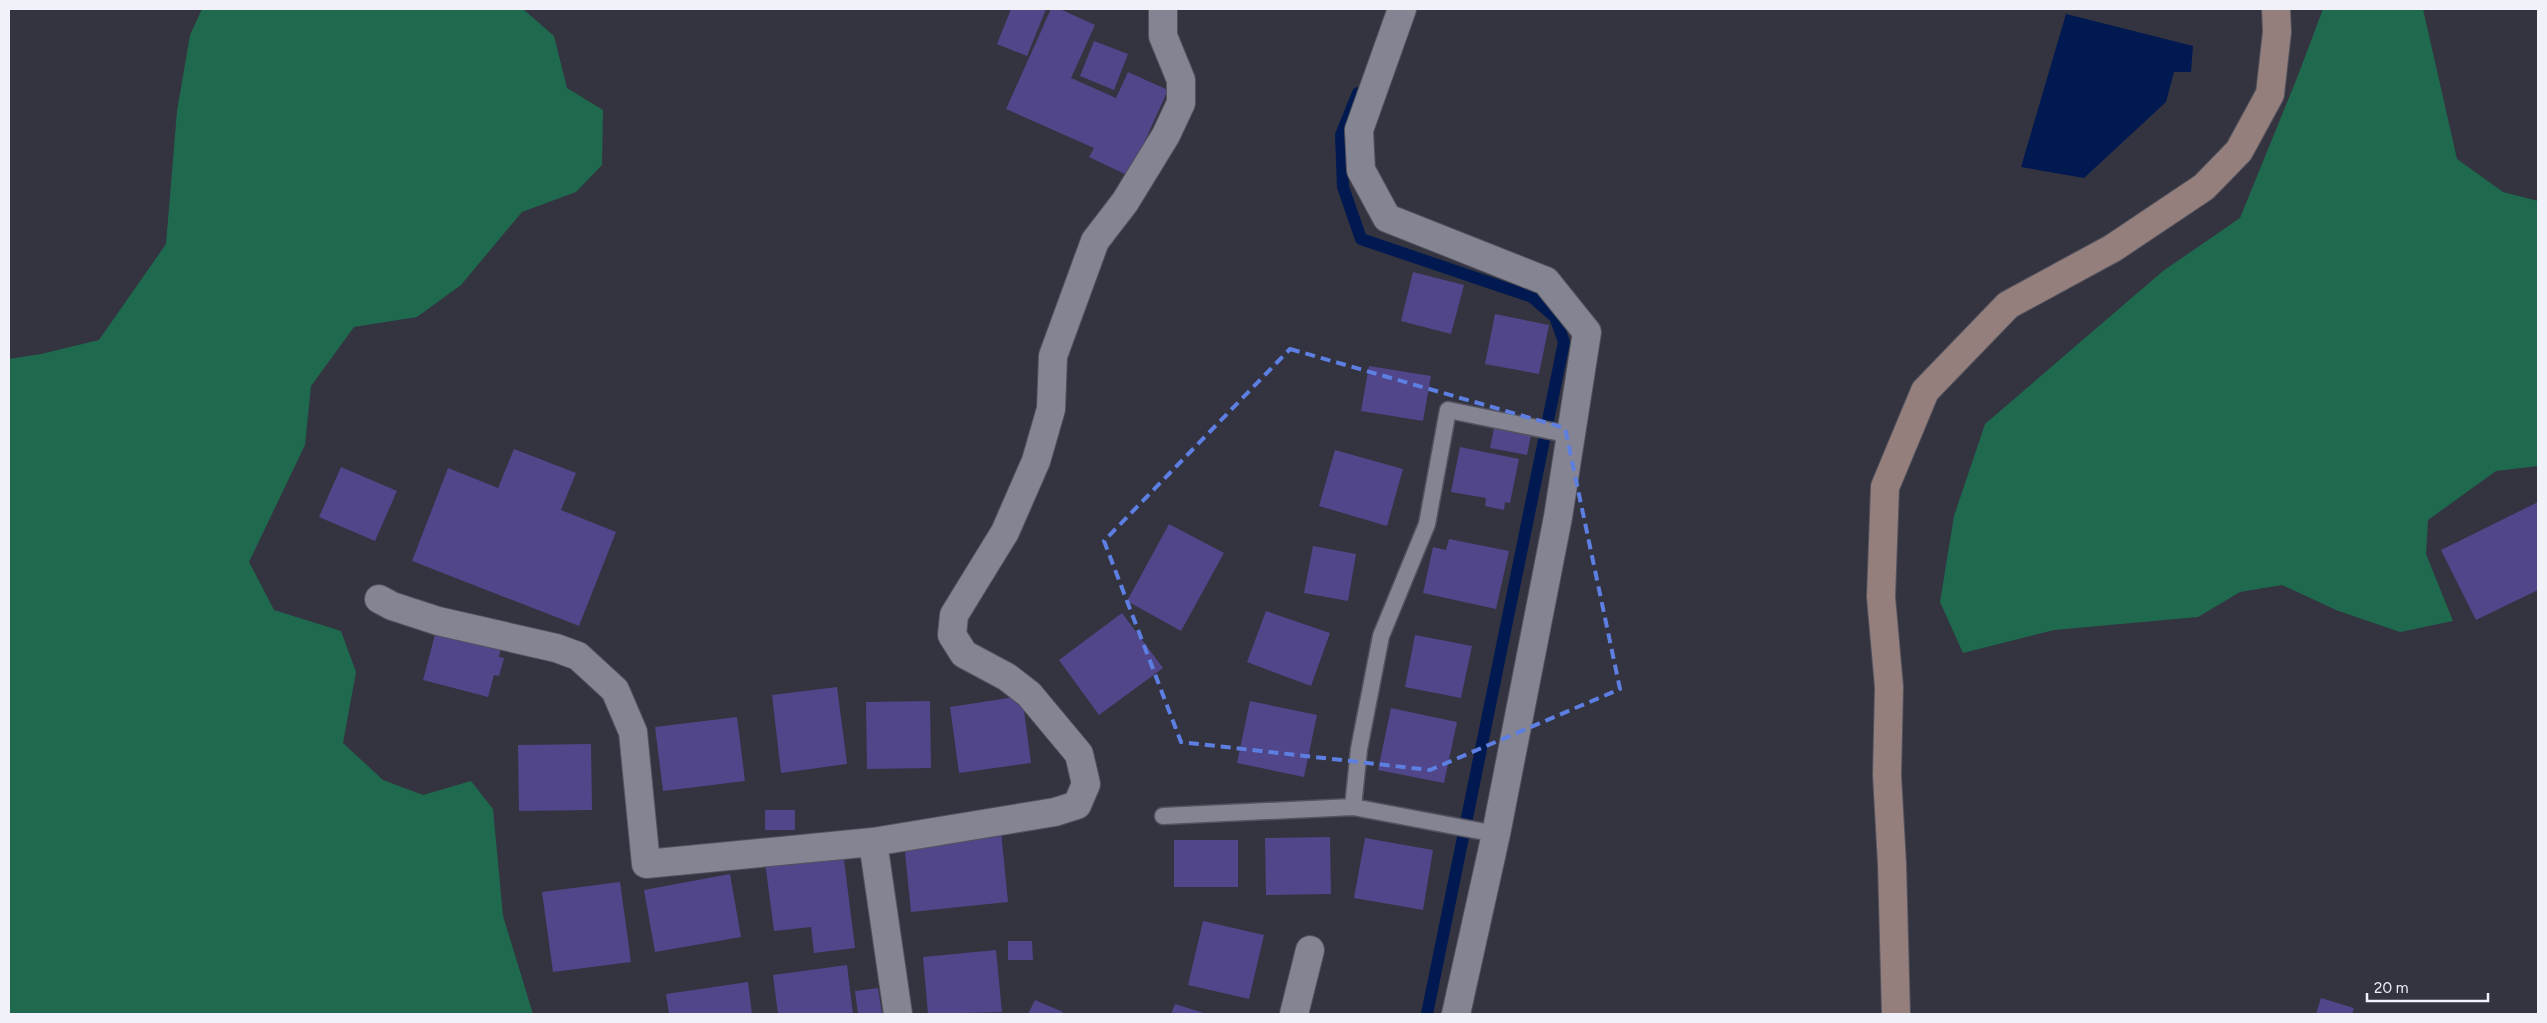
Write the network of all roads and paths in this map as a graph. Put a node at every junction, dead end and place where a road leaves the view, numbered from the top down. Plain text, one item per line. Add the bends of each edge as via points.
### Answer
1 (1163, 9) edge
2 (1402, 9) edge
3 (2276, 9) edge
4 (1571, 435) junction
5 (379, 599) dead end
6 (1353, 807) junction
7 (1163, 816) dead end
8 (1496, 834) junction
9 (873, 842) junction
10 (1310, 950) dead end
11 (898, 1014) edge
12 (1294, 1014) edge
13 (1456, 1014) edge
14 (1896, 1014) edge

1 - 9 street via 1163,36 1181,80 1181,103 1166,135 1125,202 1095,240 1053,356 1051,409 1036,461 1005,532 954,615 952,635 964,654 1007,677 1029,694 1079,754 1086,784 1077,805 1055,812
2 - 4 street via 1360,130 1361,170 1387,218 1546,281 1587,332
3 - 14 street via 2277,32 2270,94 2239,152 2204,187 2113,248 2008,306 1925,391 1885,487 1881,597 1889,687 1887,775
4 - 6 lane via 1448,410 1427,524 1381,636 1359,749
4 - 8 street
5 - 9 street via 438,621 578,656 615,690 633,732 646,864
6 - 7 lane
6 - 8 lane
8 - 13 street
9 - 11 street
10 - 12 street

